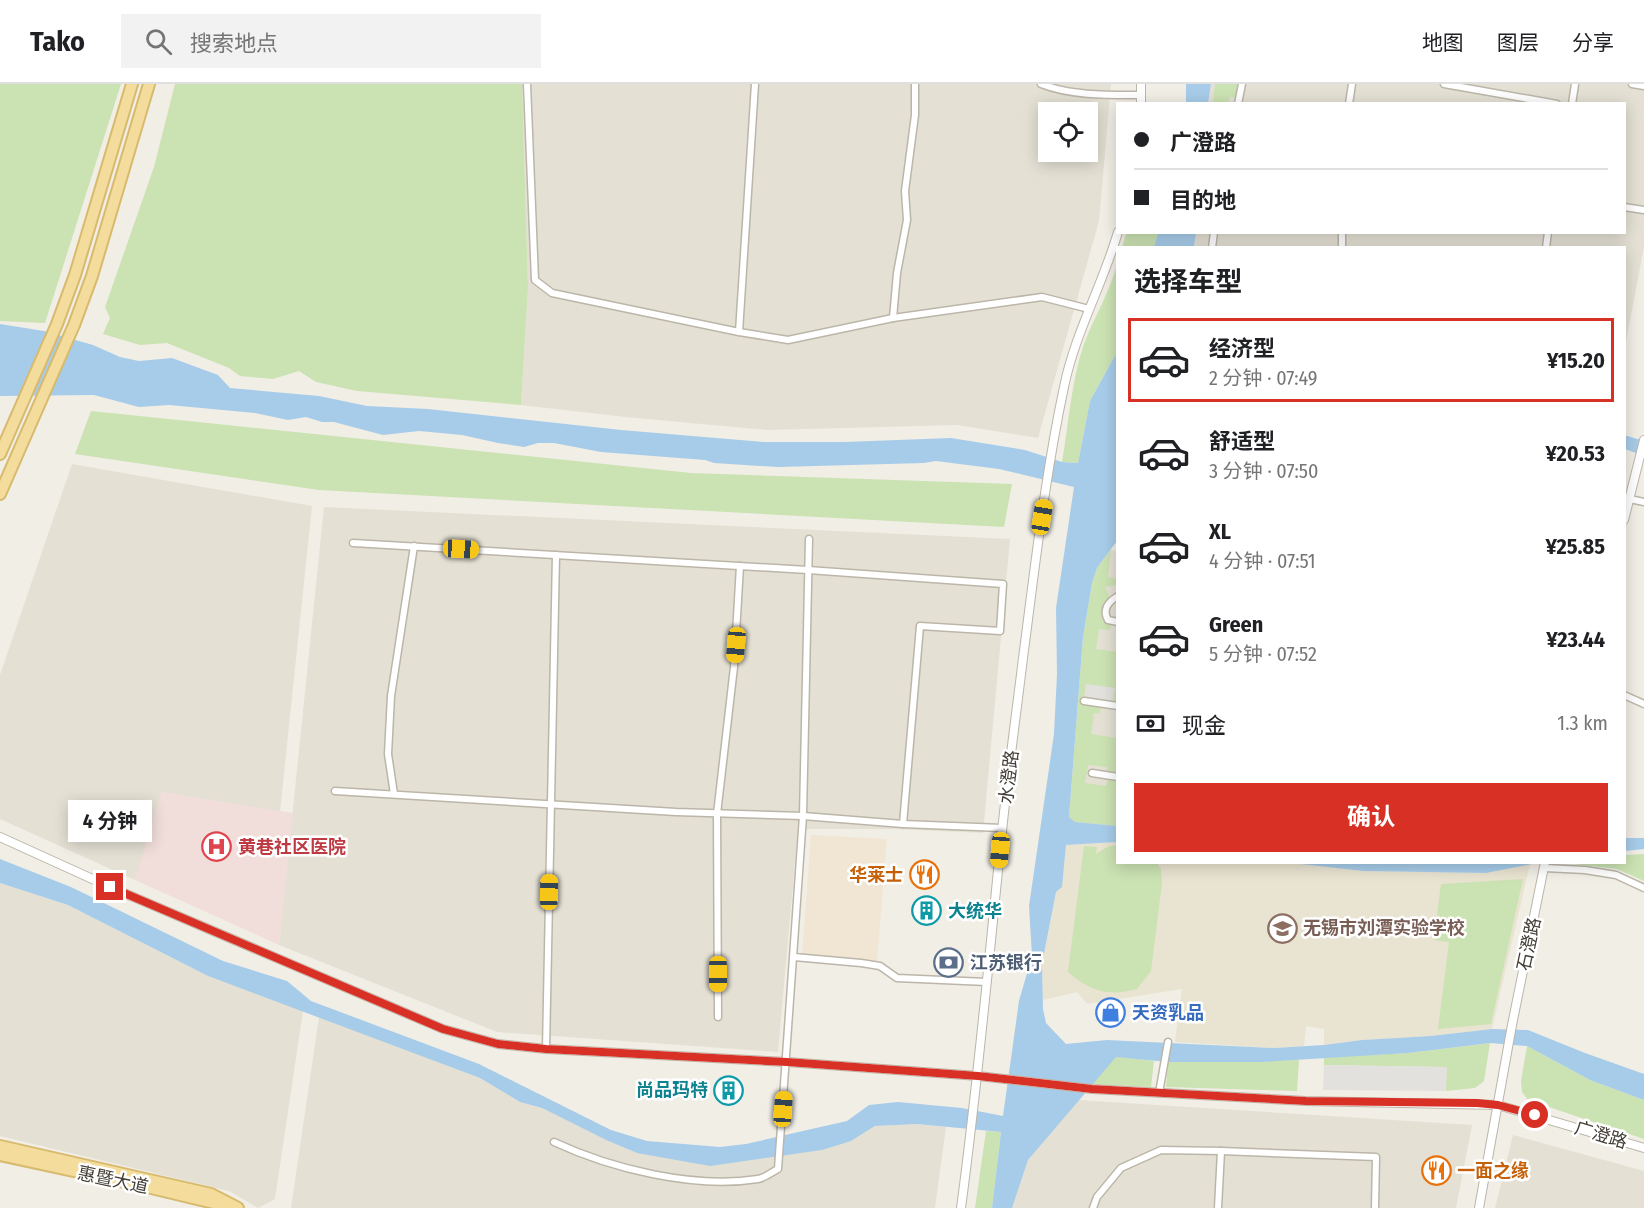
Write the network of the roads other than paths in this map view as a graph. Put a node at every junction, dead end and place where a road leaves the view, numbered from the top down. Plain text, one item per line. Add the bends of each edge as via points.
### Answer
1 (132, 84) edge
2 (149, 84) edge
3 (527, 84) edge
4 (755, 84) edge
5 (915, 84) edge
6 (1041, 84) edge
7 (1141, 84) edge
8 (1242, 84) edge
9 (1352, 84) edge
10 (1444, 84) edge
11 (1575, 84) edge
12 (1632, 84) edge
13 (1644, 86) edge
14 (1141, 99) edge
15 (1238, 102) edge
16 (1349, 102) edge
17 (1546, 102) edge
18 (1572, 102) edge
19 (1626, 207) edge
20 (1644, 210) edge
21 (1117, 234) edge
22 (1089, 309) junction
23 (893, 318) junction
24 (739, 332) junction
25 (9, 435) junction
26 (1644, 440) edge
27 (21, 446) junction
28 (0, 454) edge
29 (1, 490) edge
30 (1630, 499) junction
31 (1644, 502) edge
32 (1626, 512) edge
33 (809, 539) dead end
34 (353, 543) dead end
35 (414, 546) junction
36 (556, 555) junction
37 (740, 566) junction
38 (808, 570) junction
39 (1116, 597) edge
40 (1116, 622) edge
41 (1626, 696) edge
42 (1084, 701) dead end
43 (1644, 704) edge
44 (1116, 706) edge
45 (1092, 773) dead end
46 (1116, 777) edge
47 (335, 791) dead end
48 (394, 794) junction
49 (551, 803) junction
50 (717, 814) junction
51 (803, 816) junction
52 (903, 824) junction
53 (1002, 828) junction
54 (0, 837) edge
55 (1545, 865) edge
56 (1644, 888) edge
57 (794, 957) junction
58 (987, 982) junction
59 (718, 1017) dead end
60 (1168, 1042) dead end
61 (546, 1049) junction
62 (787, 1062) junction
63 (978, 1076) junction
64 (1159, 1093) junction
65 (1498, 1105) junction
66 (554, 1142) dead end
67 (0, 1146) edge
68 (1644, 1149) edge
69 (1221, 1151) junction
70 (0, 1155) edge
71 (225, 1208) edge
72 (238, 1208) edge
73 (961, 1208) edge
74 (1093, 1208) edge
75 (1218, 1208) edge
76 (1375, 1208) edge
77 (1479, 1208) edge

1 - 25 main road via 93,221 57,324
2 - 27 main road via 110,222 74,325
3 - 24 street via 535,280 552,293
4 - 24 street
5 - 23 street via 905,191 907,220
6 - 14 street
7 - 14 street
8 - 15 street
9 - 16 street
10 - 17 street
11 - 18 street
12 - 13 street
19 - 20 street
21 - 22 street, 水澄路
22 - 23 street via 1042,297
22 - 53 street, 水澄路 via 1065,384 1052,451
23 - 24 street via 788,340
25 - 27 main road via 11,448
25 - 28 main road
26 - 30 street
27 - 29 main road
30 - 31 street
30 - 32 street
33 - 38 street
34 - 35 street
35 - 36 street
35 - 48 street via 391,696 388,754
36 - 37 street
36 - 49 street
37 - 38 street
37 - 50 street via 734,667
38 - 51 street
38 - 52 street via 1003,584 1000,631 920,626
39 - 40 street via 1105,610 1107,620
41 - 43 street
42 - 44 street
45 - 46 street
47 - 48 street
48 - 49 street
49 - 50 street
49 - 61 street
50 - 51 street
50 - 59 street
51 - 52 street
51 - 57 street
52 - 53 street
53 - 58 street, 水澄路
54 - 61 street, 广澄路 via 443,1029 498,1044
55 - 56 street via 1616,875
55 - 65 street, 石澄路
57 - 58 street via 880,966 897,978
57 - 62 street
58 - 63 street, 水澄路
60 - 64 street
61 - 62 street, 广澄路
62 - 63 street, 广澄路
62 - 66 street via 778,1169 760,1179 712,1181 654,1175 576,1153
63 - 64 street, 广澄路
63 - 73 street, 水澄路
64 - 65 street, 广澄路
65 - 68 street, 广澄路
65 - 77 street
67 - 72 main road via 211,1194
69 - 74 street via 1161,1150 1121,1168 1097,1197
69 - 75 street
69 - 76 street via 1376,1157
70 - 71 main road, 惠暨大道

